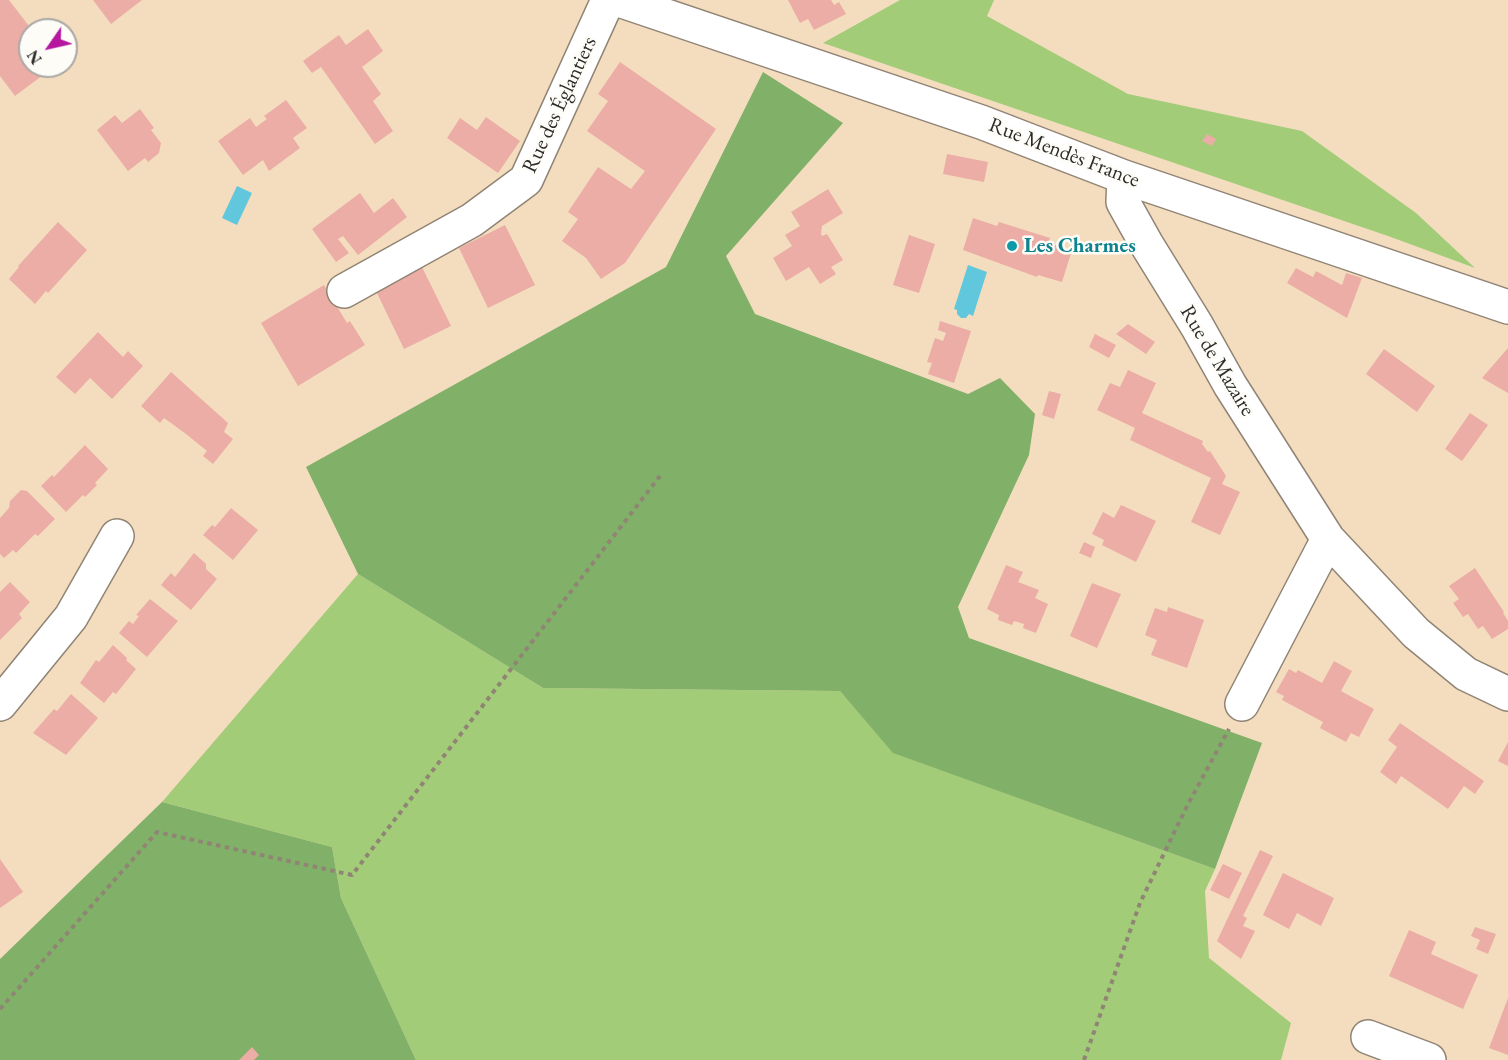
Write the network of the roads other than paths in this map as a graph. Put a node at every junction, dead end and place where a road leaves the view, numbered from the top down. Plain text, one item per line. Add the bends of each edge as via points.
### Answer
1 (608, 0) edge
2 (619, 0) edge
3 (1124, 177) junction
4 (344, 291) dead end
5 (1508, 307) edge
6 (117, 537) dead end
7 (1328, 540) junction
8 (1508, 694) edge
9 (0, 704) edge
10 (1242, 704) road end
11 (1368, 1037) dead end
12 (1429, 1060) edge

1 - 4 street, Rue des Églantiers via 526,180 472,220
2 - 3 street, Rue Mendès France via 981,122
3 - 5 street, Rue Mendès France
3 - 7 street, Rue de Mazaire via 1123,202 1147,245
6 - 9 street via 71,617
7 - 8 street, Rue de Mazaire via 1416,633 1466,674
7 - 10 street
11 - 12 street

